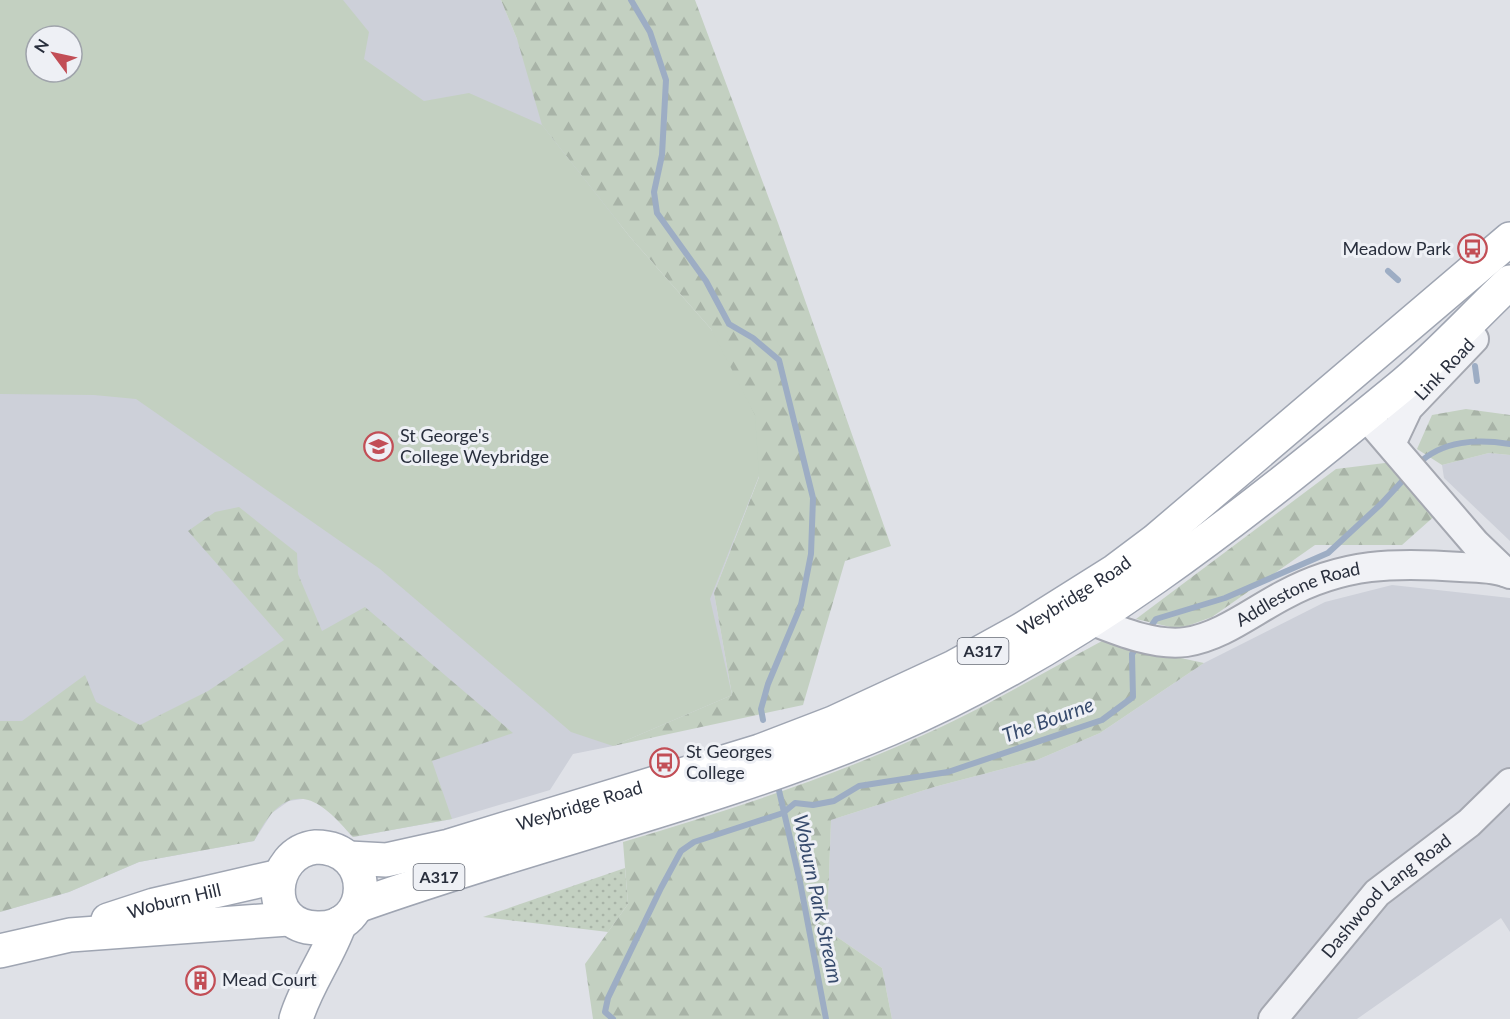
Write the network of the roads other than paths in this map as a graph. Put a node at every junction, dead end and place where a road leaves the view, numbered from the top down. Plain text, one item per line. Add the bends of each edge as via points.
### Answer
1 (1510, 239) edge
2 (1510, 282) edge
3 (1510, 302) edge
4 (1366, 416) junction
5 (1407, 462) junction
6 (1155, 541) junction
7 (1508, 573) edge
8 (1093, 621) junction
9 (1510, 783) edge
10 (349, 858) junction
11 (280, 876) junction
12 (348, 915) junction
13 (295, 923) junction
14 (70, 935) junction
15 (0, 951) edge
16 (301, 1004) edge
17 (1273, 1019) edge

1 - 6 main road, Weybridge Road / A317
2 - 4 main road, Weybridge Road / A317
3 - 5 street, Link Road via 1408,408
4 - 5 street
4 - 6 main road via 1354,409 1346,411 1232,501
4 - 8 main road, Weybridge Road / A317 via 1263,500
5 - 7 street via 1475,543
6 - 10 main road, Weybridge Road / A317 via 1021,630 944,672 833,723 760,751 450,846 386,860
7 - 8 street, Addlestone Road via 1424,563 1374,565 1328,575 1205,638 1186,642 1163,641
8 - 12 main road, Weybridge Road / A317 via 969,691 812,759 608,827 435,878
9 - 17 street, Dashwood Lang Road via 1469,823 1377,893
10 - 11 main road via 334,849 310,848 291,860
10 - 12 main road via 360,883
11 - 13 main road via 279,899
11 - 14 main road, Woburn Hill via 154,905
12 - 13 main road via 322,928
12 - 16 main road
13 - 14 main road, Woburn Hill
13 - 16 main road via 310,963
14 - 15 main road, Woburn Hill

